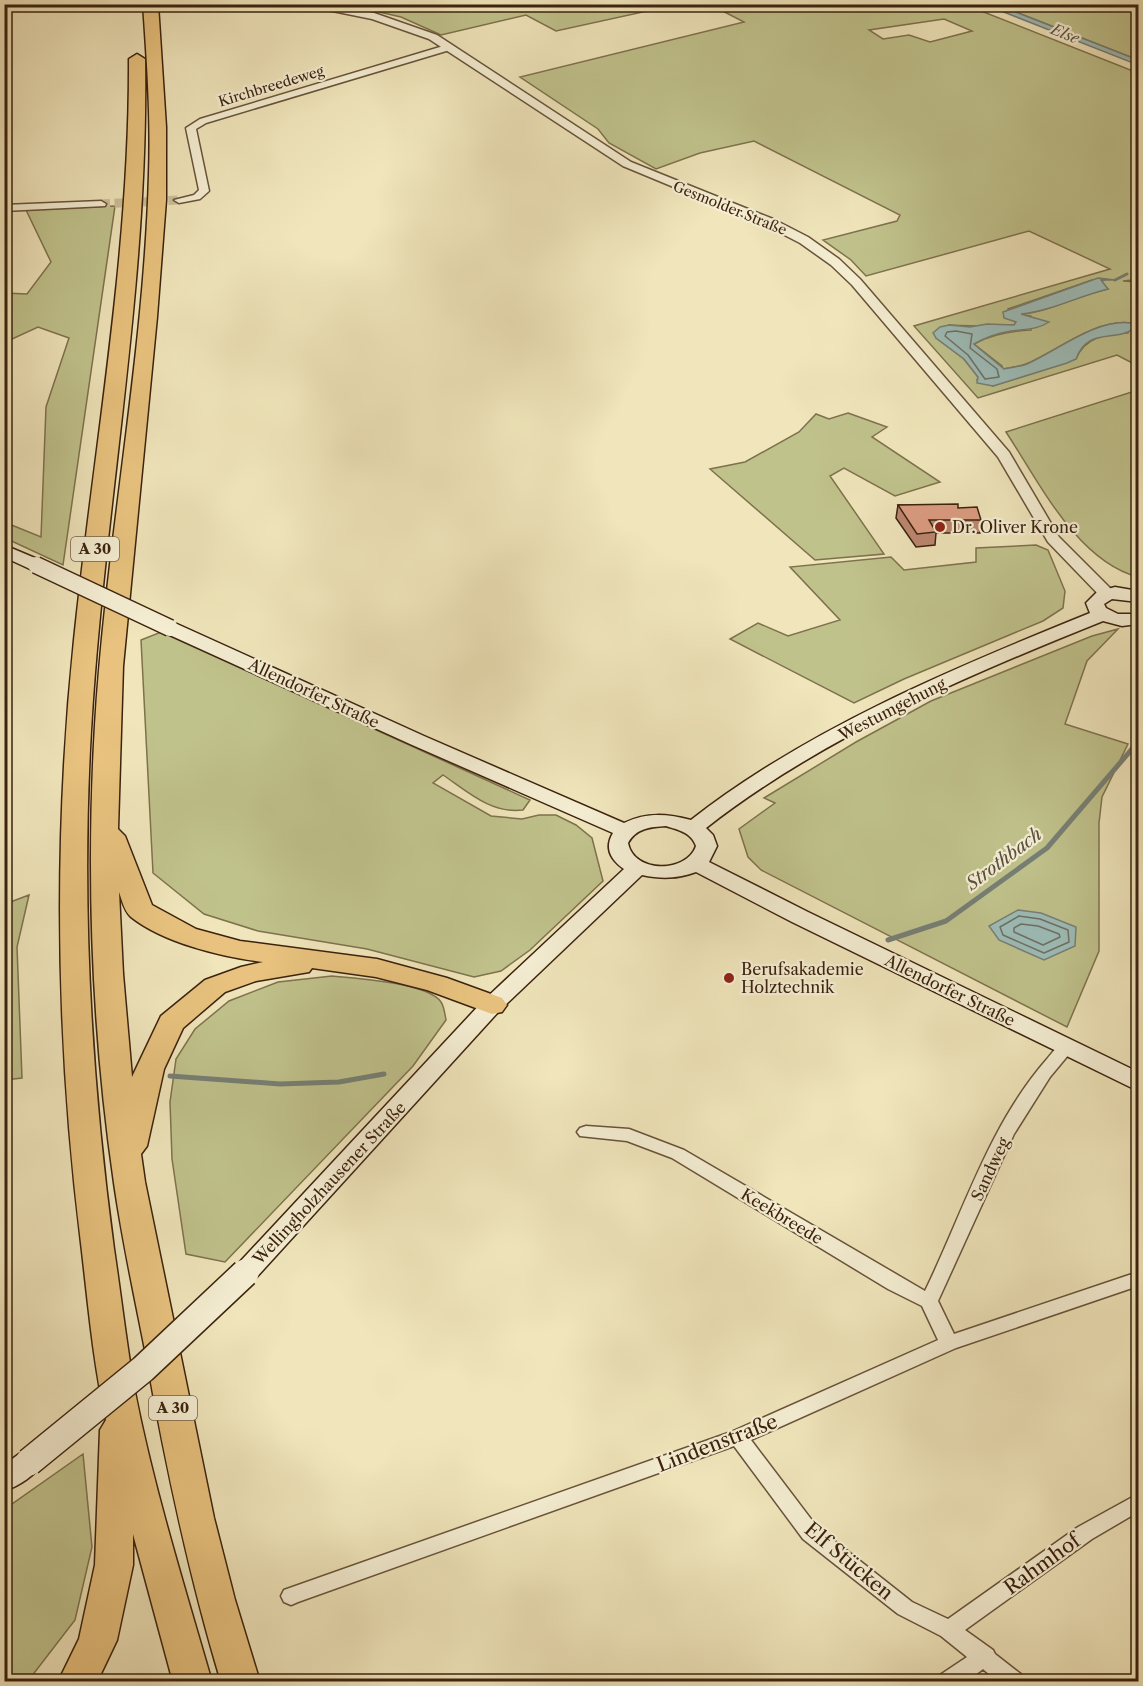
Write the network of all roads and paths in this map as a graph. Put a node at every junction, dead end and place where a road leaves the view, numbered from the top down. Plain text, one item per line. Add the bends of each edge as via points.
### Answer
1 (132, 4) edge
2 (150, 4) edge
3 (303, 4) edge
4 (450, 47) junction
5 (179, 200) tunnel mouth
6 (101, 204) tunnel mouth
7 (4, 208) edge
8 (4, 550) edge
9 (1107, 594) junction
10 (1138, 597) edge
11 (1103, 615) junction
12 (1138, 619) edge
13 (104, 815) junction
14 (694, 828) junction
15 (626, 831) junction
16 (697, 864) junction
17 (638, 868) junction
18 (326, 962) junction
19 (492, 1005) junction
20 (1066, 1047) junction
21 (1138, 1081) edge
22 (586, 1132) dead end
23 (126, 1164) junction
24 (1138, 1279) edge
25 (929, 1301) junction
26 (949, 1343) junction
27 (119, 1399) junction
28 (738, 1437) junction
29 (4, 1480) edge
30 (1138, 1502) edge
31 (291, 1596) dead end
32 (949, 1630) junction
33 (985, 1656) junction
34 (77, 1682) edge
35 (193, 1682) edge
36 (241, 1682) edge
37 (948, 1682) edge
38 (1014, 1682) edge

1 - 27 highway, A 30 via 138,97 136,206 89,607 73,849 81,1096
2 - 13 highway, A 30 via 157,97 158,196 111,665
3 - 4 street, Gesmolder Straße via 390,20
4 - 5 street, Kirchbreedeweg via 203,121 191,128 204,191 197,197
4 - 9 street, Gesmolder Straße via 627,164 769,222 835,261 982,428 1004,455 1053,540
6 - 7 street
8 - 15 main road, Allendorfer Straße, bridge via 417,740
9 - 10 main road
9 - 11 main road via 1095,603
11 - 12 main road via 1118,620
11 - 14 main road, Westumgehung via 944,682 848,729 777,771
13 - 18 highway via 140,910 186,935 238,950
13 - 23 highway, A 30 via 114,1065
14 - 15 main road via 674,821 651,821
14 - 16 main road via 707,842 704,857
15 - 17 main road via 620,837 619,850
16 - 17 main road via 676,872
16 - 20 main road, Allendorfer Straße
17 - 19 main road, Wellingholzhausener Straße
18 - 19 highway via 387,971 437,984
18 - 23 highway via 251,973 215,986 171,1023 148,1069
19 - 29 main road, Wellingholzhausener Straße, bridge via 245,1273 143,1369
20 - 21 main road, Allendorfer Straße
20 - 25 street, Sandweg via 1045,1069 994,1156
22 - 25 street, Keekbreede via 629,1136 678,1154
23 - 36 highway, A 30 via 189,1492
24 - 26 street, Lindenstraße
25 - 26 street
26 - 28 street, Lindenstraße
27 - 34 highway via 114,1564 98,1640
27 - 35 highway, A 30
28 - 31 street, Lindenstraße
28 - 32 street, Elf Stücken via 810,1533 905,1608
30 - 32 street, Rahmhof via 1085,1533
32 - 33 street, Elf Stücken
33 - 37 street
33 - 38 street, Elf Stücken

